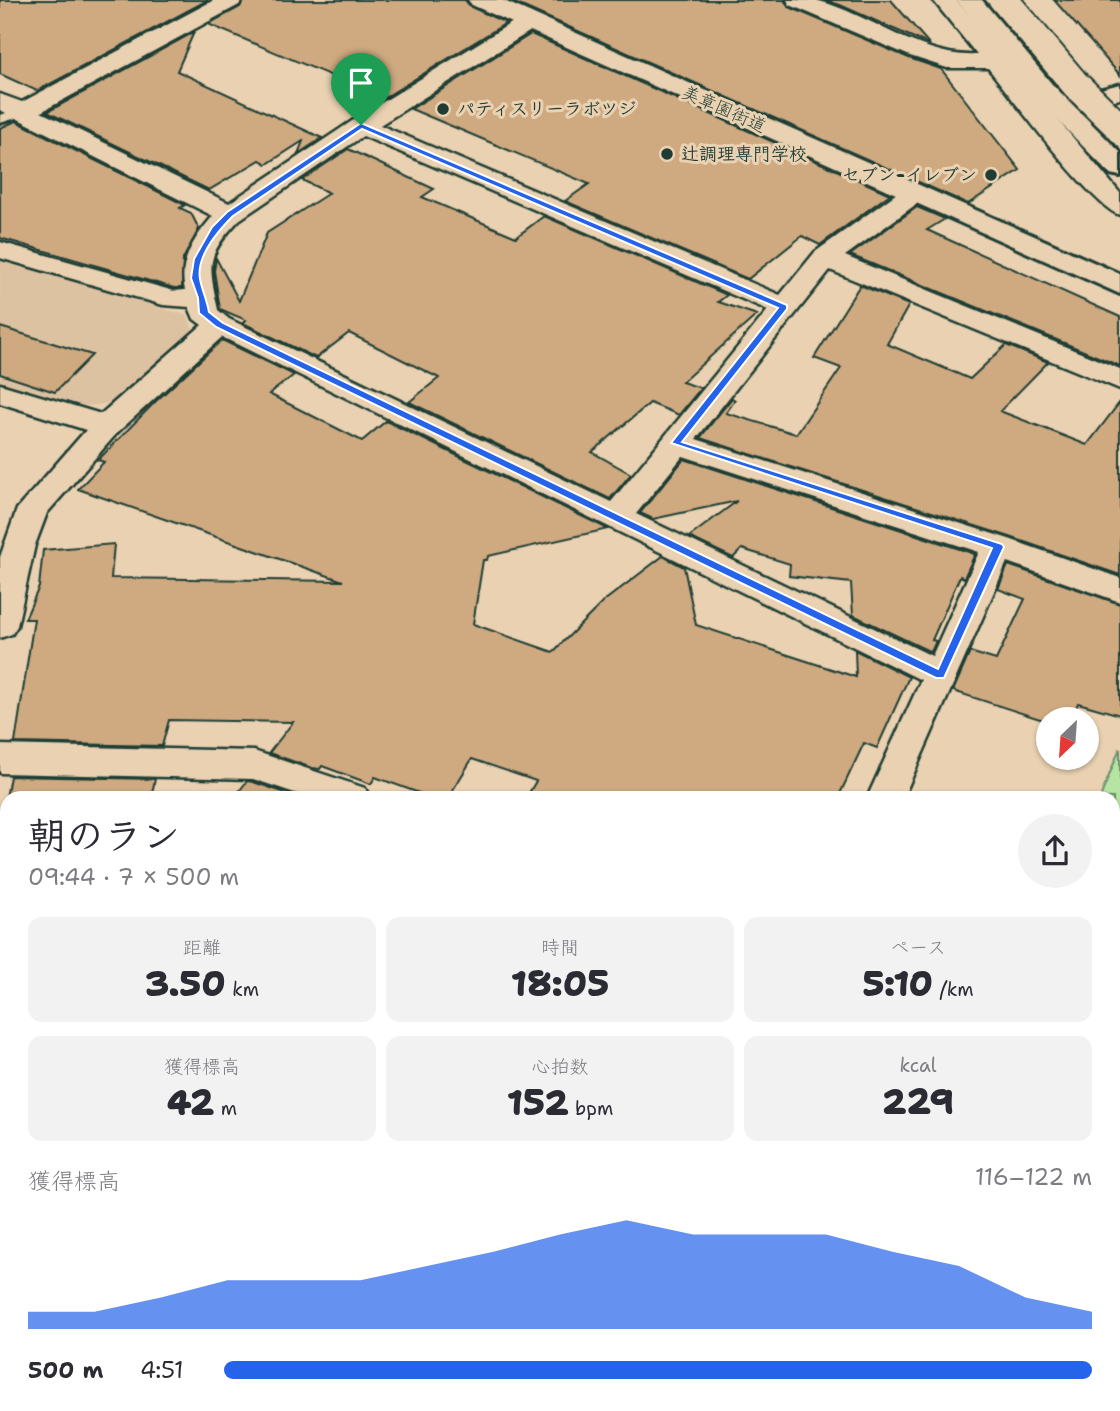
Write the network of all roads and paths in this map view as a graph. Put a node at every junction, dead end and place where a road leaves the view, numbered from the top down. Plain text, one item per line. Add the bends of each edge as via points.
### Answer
1 (231, 0) edge
2 (799, 0) edge
3 (944, 0) edge
4 (969, 0) edge
5 (1004, 0) edge
6 (1020, 0) edge
7 (487, 1) edge
8 (529, 22) junction
9 (992, 61) junction
10 (1111, 94) edge
11 (7, 111) edge
12 (1120, 113) edge
13 (361, 125) junction
14 (1120, 128) edge
15 (1120, 168) edge
16 (1110, 186) edge
17 (913, 194) junction
18 (1120, 207) edge
19 (230, 214) junction
20 (0, 250) edge
21 (825, 258) junction
22 (1120, 285) edge
23 (203, 298) junction
24 (783, 307) junction
25 (219, 325) junction
26 (1120, 380) edge
27 (0, 393) edge
28 (106, 426) junction
29 (676, 443) junction
30 (616, 518) junction
31 (998, 547) junction
32 (1120, 590) edge
33 (0, 626) edge
34 (940, 675) junction
35 (0, 759) edge
36 (331, 791) edge
37 (888, 791) edge

1 - 11 street
2 - 9 street via 918,51 956,63
3 - 9 street
4 - 15 main road via 1043,90
5 - 14 main road, bridge via 1076,85
6 - 10 street
7 - 8 main road, 美章園街道
8 - 13 street
8 - 17 main road, 美章園街道
9 - 16 street
10 - 12 street
11 - 19 street
13 - 19 street
13 - 24 street
16 - 18 street
17 - 21 street
17 - 22 main road, 美章園街道
19 - 23 street via 215,229 198,259 195,278
20 - 23 street via 173,299
21 - 24 street
21 - 26 street
23 - 25 street via 204,313
24 - 29 street
25 - 28 street
25 - 30 street
27 - 28 street
28 - 33 street via 33,509 13,567
29 - 30 street
29 - 31 street
30 - 34 street
31 - 32 street
31 - 34 street
34 - 37 street
35 - 36 street via 254,765

